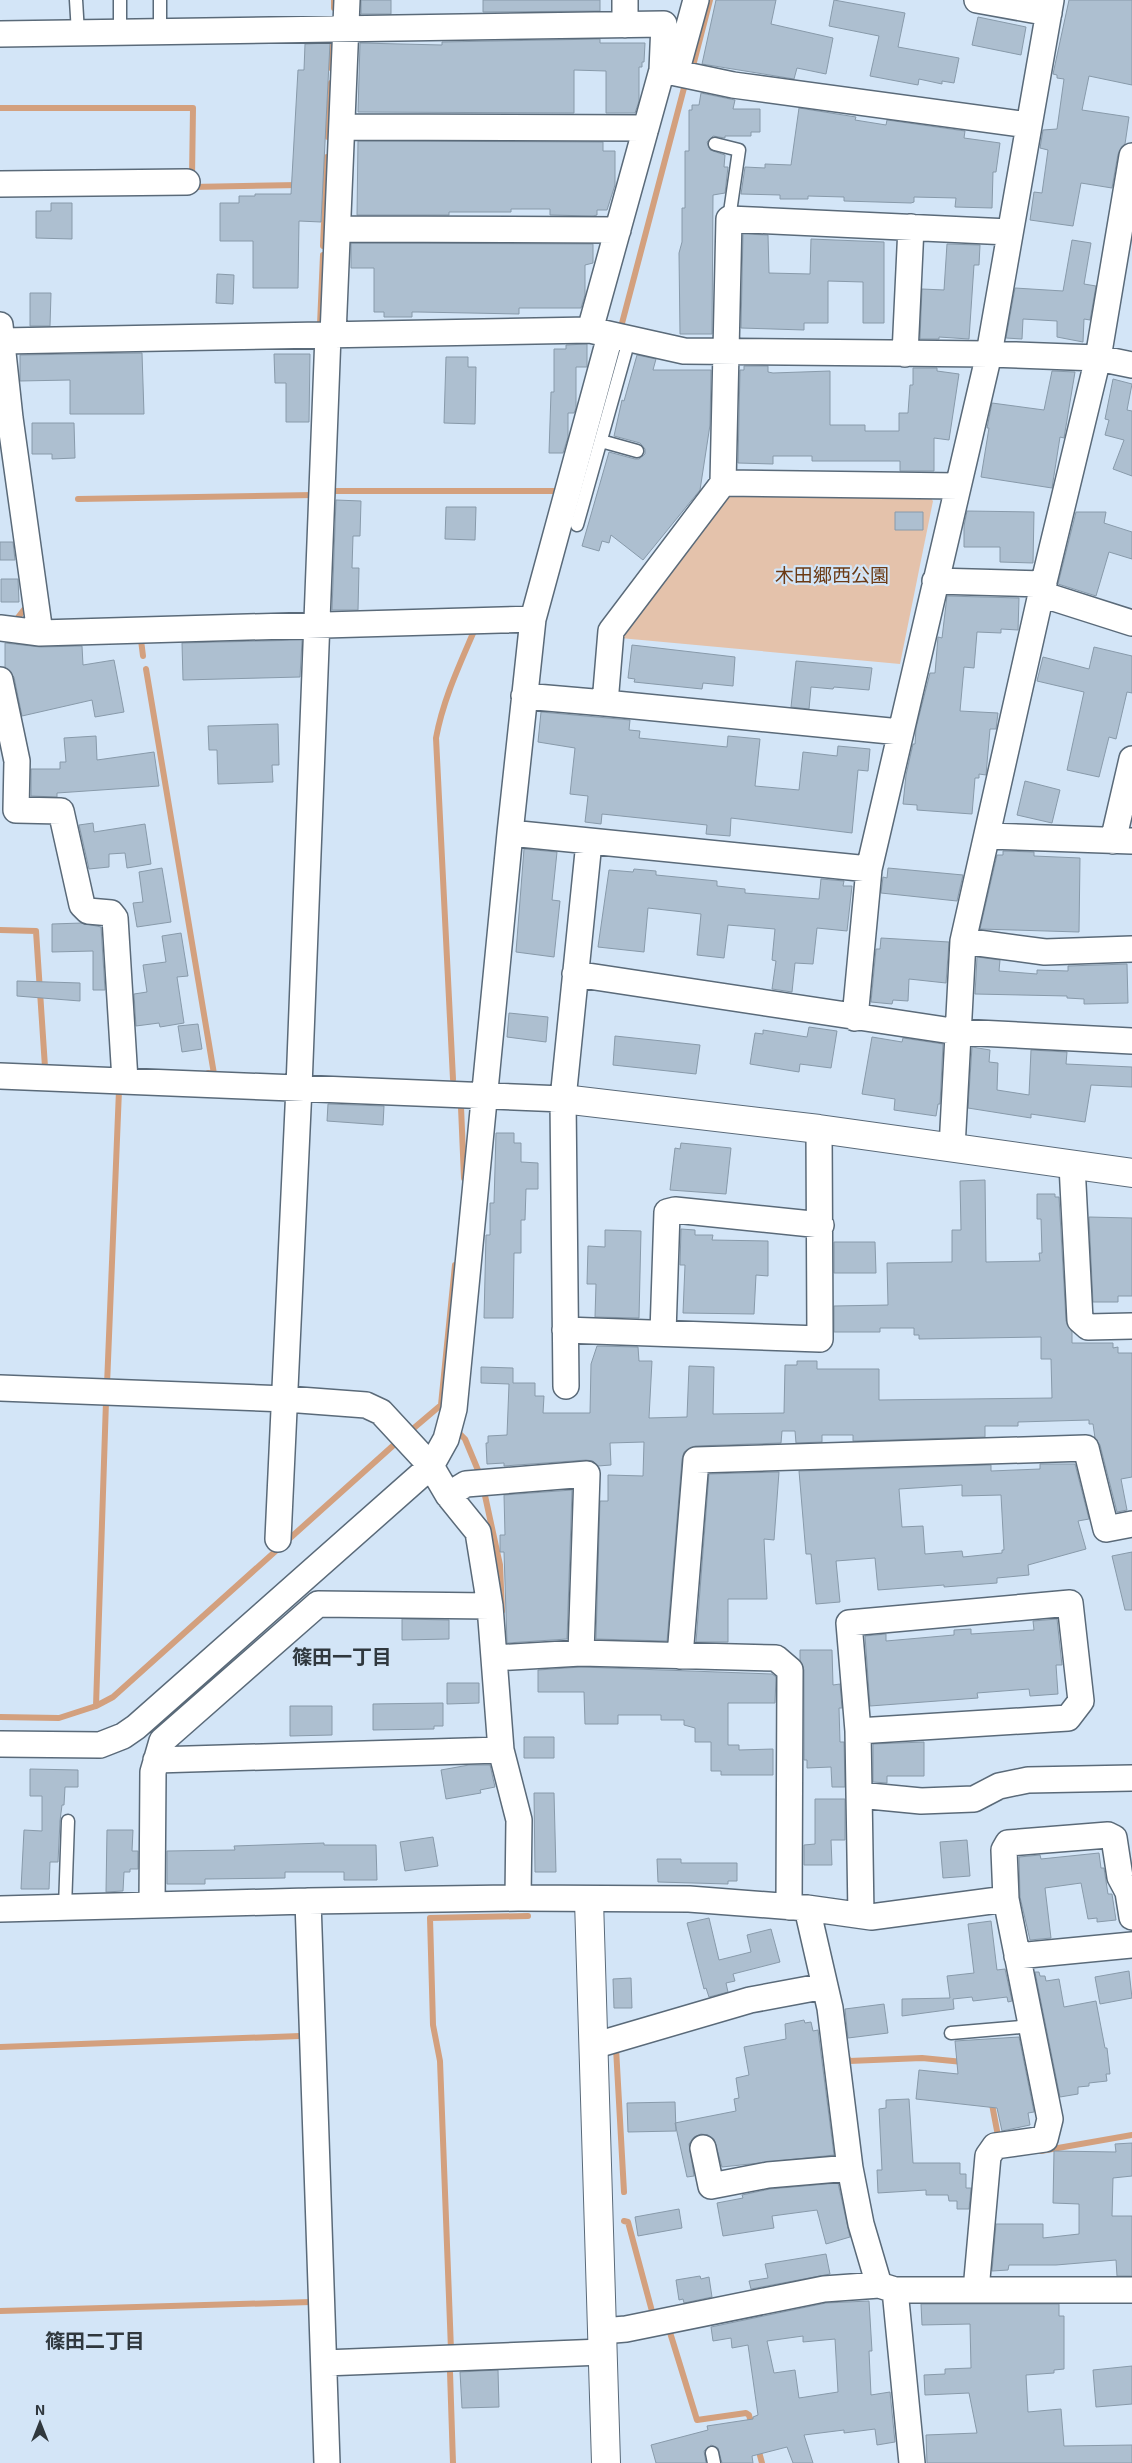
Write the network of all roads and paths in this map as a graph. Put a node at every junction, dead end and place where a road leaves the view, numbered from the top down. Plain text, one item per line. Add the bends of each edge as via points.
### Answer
1 (76, 0) edge
2 (120, 0) edge
3 (160, 0) edge
4 (347, 0) edge
5 (625, 0) edge
6 (696, 0) edge
7 (976, 0) edge
8 (1050, 7) edge
9 (625, 25) junction
10 (346, 29) junction
11 (120, 32) junction
12 (160, 32) junction
13 (78, 33) junction
14 (0, 34) edge
15 (669, 71) junction
16 (1028, 125) junction
17 (342, 127) junction
18 (646, 128) junction
19 (715, 144) dead end
20 (1132, 156) edge
21 (187, 182) dead end
22 (0, 184) edge
23 (729, 219) junction
24 (912, 227) junction
25 (338, 229) junction
26 (618, 230) junction
27 (1009, 232) junction
28 (1, 333) edge
29 (331, 335) junction
30 (610, 336) junction
31 (726, 352) junction
32 (905, 354) junction
33 (989, 354) junction
34 (1098, 358) junction
35 (1132, 365) edge
36 (5, 419) edge
37 (601, 441) junction
38 (637, 451) dead end
39 (723, 483) junction
40 (958, 486) junction
41 (577, 525) dead end
42 (935, 581) junction
43 (1043, 589) junction
44 (532, 619) junction
45 (1132, 623) edge
46 (318, 624) junction
47 (0, 628) edge
48 (40, 633) junction
49 (0, 680) edge
50 (524, 696) junction
51 (605, 703) junction
52 (900, 732) junction
53 (1132, 759) edge
54 (8, 810) edge
55 (510, 833) junction
56 (987, 836) junction
57 (1122, 841) edge
58 (589, 842) junction
59 (869, 869) junction
60 (963, 941) junction
61 (1132, 949) edge
62 (576, 974) junction
63 (855, 1018) junction
64 (958, 1032) junction
65 (1132, 1041) edge
66 (0, 1076) edge
67 (125, 1080) junction
68 (299, 1087) junction
69 (484, 1095) junction
70 (563, 1099) junction
71 (819, 1129) junction
72 (952, 1148) junction
73 (1072, 1165) junction
74 (1132, 1173) edge
75 (821, 1225) junction
76 (1132, 1326) edge
77 (565, 1330) junction
78 (662, 1333) junction
79 (566, 1386) dead end
80 (0, 1388) edge
81 (286, 1399) junction
82 (431, 1466) junction
83 (448, 1495) junction
84 (1132, 1524) edge
85 (278, 1539) dead end
86 (490, 1606) junction
87 (581, 1653) junction
88 (680, 1656) junction
89 (494, 1658) junction
90 (858, 1731) junction
91 (0, 1744) edge
92 (502, 1750) junction
93 (156, 1760) junction
94 (1132, 1778) edge
95 (859, 1795) junction
96 (68, 1821) dead end
97 (518, 1898) junction
98 (1006, 1899) junction
99 (589, 1900) junction
100 (308, 1901) junction
101 (152, 1905) junction
102 (65, 1908) junction
103 (798, 1908) junction
104 (0, 1910) edge
105 (861, 1915) junction
106 (1132, 1917) edge
107 (1132, 1945) edge
108 (1017, 1956) junction
109 (825, 1986) junction
110 (1032, 2026) junction
111 (951, 2033) dead end
112 (593, 2046) junction
113 (703, 2148) dead end
114 (850, 2168) junction
115 (887, 2287) junction
116 (976, 2290) junction
117 (1132, 2290) edge
118 (602, 2341) junction
119 (324, 2363) junction
120 (327, 2463) edge
121 (606, 2463) edge
122 (912, 2463) edge

1 - 13 lane
2 - 11 lane
3 - 12 lane
4 - 10 street
5 - 9 street
6 - 15 street
7 - 8 street
8 - 16 street
9 - 10 street
9 - 15 street via 664,24
10 - 12 street
10 - 17 street
11 - 12 street
11 - 13 street
13 - 14 street
15 - 16 street via 733,85
15 - 18 street
16 - 27 street
17 - 18 street
17 - 25 street
18 - 26 street
19 - 23 lane via 739,150
20 - 34 street
21 - 22 street
23 - 24 street
23 - 31 street
24 - 27 street
24 - 32 street
25 - 26 street
25 - 29 street
26 - 30 street
27 - 33 street
28 - 29 street
28 - 36 street
29 - 30 street
29 - 46 street
30 - 31 street via 684,351
30 - 37 lane
30 - 44 street
31 - 32 street
31 - 39 street
32 - 33 street
33 - 34 street
33 - 40 street
34 - 35 street
34 - 43 street
36 - 48 street
37 - 38 lane
37 - 41 lane
39 - 40 street
39 - 51 street via 611,631
40 - 42 street
42 - 43 street
42 - 52 street
43 - 45 street
43 - 56 street
44 - 46 street
44 - 50 street
46 - 48 street
46 - 68 street
47 - 48 street
49 - 54 street via 18,761
50 - 51 street
50 - 55 street
51 - 52 street
52 - 59 street
53 - 57 street
54 - 67 street via 61,811 82,905 88,911 111,913 115,918
55 - 58 street
55 - 69 street
56 - 57 street
56 - 60 street
58 - 59 street
58 - 62 street
59 - 63 street
60 - 61 street via 1045,952
60 - 64 street
62 - 63 street
62 - 70 street
63 - 64 street
64 - 65 street
64 - 72 street
66 - 67 street
67 - 68 street
68 - 69 street
68 - 81 street
69 - 70 street
69 - 82 street via 454,1409 446,1439
70 - 71 street
70 - 77 street
71 - 72 street
71 - 75 street
72 - 73 street
73 - 74 street
73 - 76 street via 1080,1320 1088,1327
75 - 78 street via 820,1339
75 - 78 street via 675,1210 667,1212
77 - 78 street
77 - 79 street
80 - 81 street
81 - 82 street via 366,1405 381,1412
81 - 85 street
82 - 83 street
82 - 91 street via 123,1736 100,1745
83 - 86 street via 478,1532
83 - 87 street via 466,1484 587,1474
84 - 88 street via 1106,1529 1086,1448 696,1460
86 - 89 street
86 - 93 street via 318,1604 162,1741
87 - 88 street
87 - 89 street
88 - 103 street via 776,1658 790,1670
89 - 92 street
90 - 90 street via 849,1623 1070,1603 1081,1701 1068,1718
90 - 95 street
92 - 93 street
92 - 97 street via 519,1820
93 - 101 street via 152,1772
94 - 95 street via 1028,1780 999,1786 974,1799 921,1801
95 - 105 street
96 - 102 lane
97 - 99 street
97 - 100 street
98 - 105 street
98 - 106 street via 1004,1850 1008,1843 1108,1835 1114,1838 1120,1877 1128,1892
98 - 108 street
99 - 103 street via 689,1899
99 - 112 street
100 - 101 street
100 - 119 street
101 - 102 street
102 - 104 street
103 - 105 street
103 - 109 street
107 - 108 street
108 - 110 street
109 - 112 street via 750,2000
109 - 114 street
110 - 111 lane
110 - 116 street via 1050,2129 1045,2139 995,2146 988,2156
112 - 118 street
113 - 114 street via 711,2186 768,2175
114 - 115 street via 861,2224
115 - 116 street
115 - 118 street via 824,2289 626,2329
115 - 122 street
116 - 117 street
118 - 119 street
118 - 121 street
119 - 120 street

